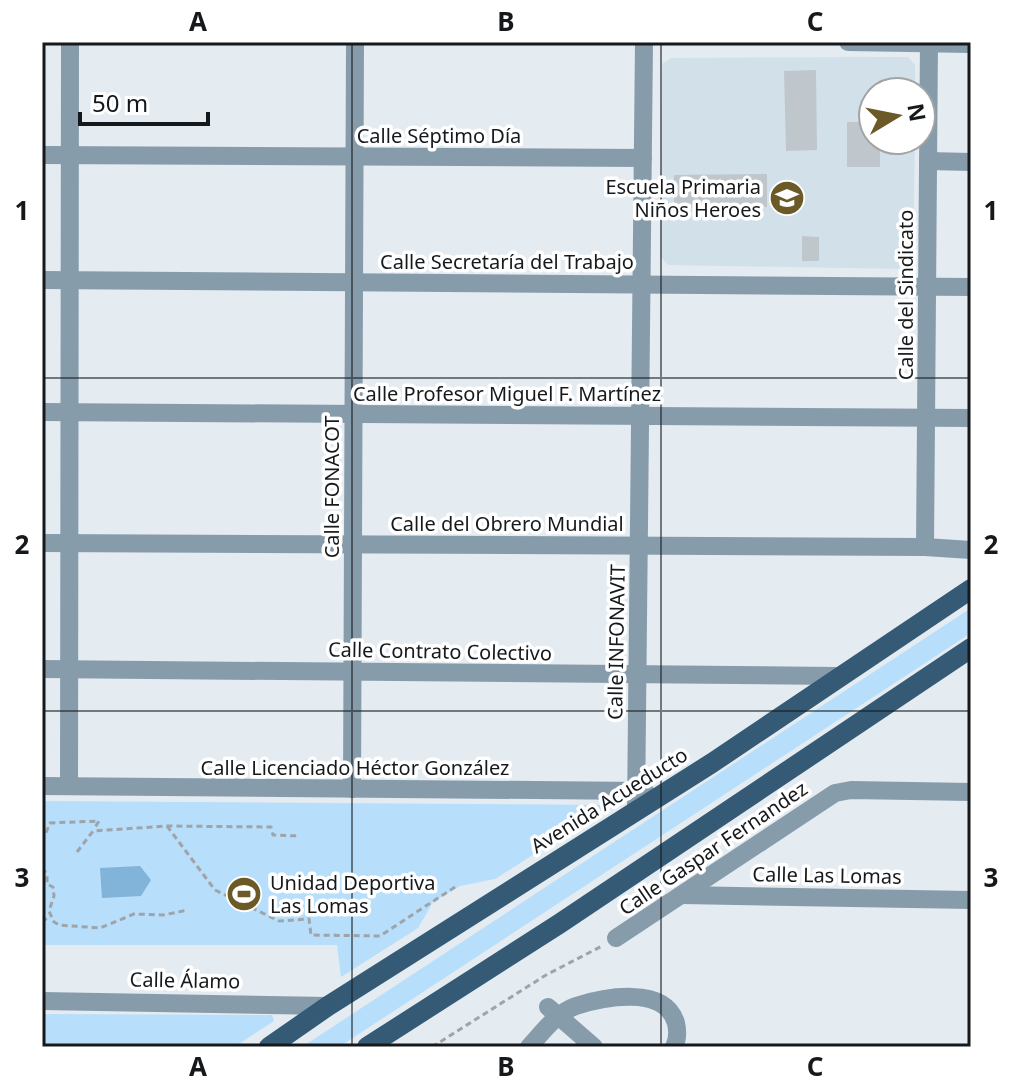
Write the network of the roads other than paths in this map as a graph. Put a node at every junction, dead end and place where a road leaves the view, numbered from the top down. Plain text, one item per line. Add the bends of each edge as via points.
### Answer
1 (70, 42) edge
2 (355, 42) edge
3 (644, 42) edge
4 (848, 42) edge
5 (929, 43) edge
6 (971, 44) edge
7 (42, 155) edge
8 (70, 155) junction
9 (354, 157) junction
10 (643, 158) junction
11 (928, 161) junction
12 (971, 162) edge
13 (42, 280) edge
14 (70, 280) junction
15 (354, 282) junction
16 (642, 285) junction
17 (927, 287) junction
18 (971, 287) edge
19 (42, 412) edge
20 (70, 412) junction
21 (354, 414) junction
22 (641, 416) junction
23 (926, 418) junction
24 (971, 418) edge
25 (42, 543) edge
26 (69, 544) junction
27 (353, 545) junction
28 (639, 546) junction
29 (925, 547) junction
30 (971, 550) edge
31 (971, 589) edge
32 (971, 648) edge
33 (42, 669) edge
34 (69, 669) junction
35 (353, 672) junction
36 (638, 674) junction
37 (838, 676) junction
38 (42, 786) edge
39 (69, 786) junction
40 (352, 789) junction
41 (971, 792) edge
42 (636, 801) junction
43 (682, 895) junction
44 (971, 900) edge
45 (616, 938) road end
46 (42, 1001) edge
47 (328, 1006) junction
48 (553, 1011) junction
49 (269, 1047) edge
50 (367, 1047) edge
51 (529, 1047) edge
52 (594, 1047) edge
53 (674, 1047) edge

1 - 8 street
2 - 9 street, Calle FONACOT
3 - 10 street, Calle INFONAVIT
4 - 5 street
5 - 6 street
5 - 11 street, Calle del Sindicato
7 - 8 street, Calle Séptimo Día
8 - 9 street, Calle Séptimo Día
8 - 14 street
9 - 10 street, Calle Séptimo Día
9 - 15 street, Calle FONACOT
10 - 16 street, Calle INFONAVIT
11 - 12 street
11 - 17 street, Calle del Sindicato
13 - 14 street, Calle Secretaría del Trabajo
14 - 15 street, Calle Secretaría del Trabajo
14 - 20 street
15 - 16 street, Calle Secretaría del Trabajo
15 - 21 street, Calle FONACOT
16 - 17 street, Calle Secretaría del Trabajo
16 - 22 street, Calle INFONAVIT
17 - 18 street, Calle Secretaría del Trabajo
17 - 23 street, Calle del Sindicato
19 - 20 street, Calle Profesor Miguel F. Martínez
20 - 21 street, Calle Profesor Miguel F. Martínez
20 - 26 street
21 - 22 street, Calle Profesor Miguel F. Martínez
21 - 27 street, Calle FONACOT
22 - 23 street, Calle Profesor Miguel F. Martínez
22 - 28 street, Calle INFONAVIT
23 - 24 street, Calle Profesor Miguel F. Martínez
23 - 29 street, Calle del Sindicato
25 - 26 street, Calle del Obrero Mundial
26 - 27 street, Calle del Obrero Mundial
26 - 34 street
27 - 28 street, Calle del Obrero Mundial
27 - 35 street, Calle FONACOT
28 - 29 street, Calle del Obrero Mundial
28 - 36 street, Calle INFONAVIT
29 - 30 street, Calle del Obrero Mundial
31 - 37 main road, Avenida Acueducto
32 - 50 main road
33 - 34 street, Calle Contrato Colectivo
34 - 35 street, Calle Contrato Colectivo
34 - 39 street
35 - 36 street, Calle Contrato Colectivo
35 - 40 street, Calle FONACOT
36 - 37 street, Calle Contrato Colectivo
36 - 42 street, Calle INFONAVIT
37 - 42 main road, Avenida Acueducto via 668,791
38 - 39 street, Calle Licenciado Héctor González
39 - 40 street, Calle Licenciado Héctor González
40 - 42 street, Calle Licenciado Héctor González
41 - 43 street, Calle Gaspar Fernandez via 835,793
42 - 47 main road, Avenida Acueducto
43 - 44 street, Calle Las Lomas
43 - 45 street, Calle Gaspar Fernandez
46 - 47 street, Calle Álamo
47 - 49 main road, Avenida Acueducto
48 - 51 street
48 - 52 street
48 - 53 street via 650,998 675,1019

